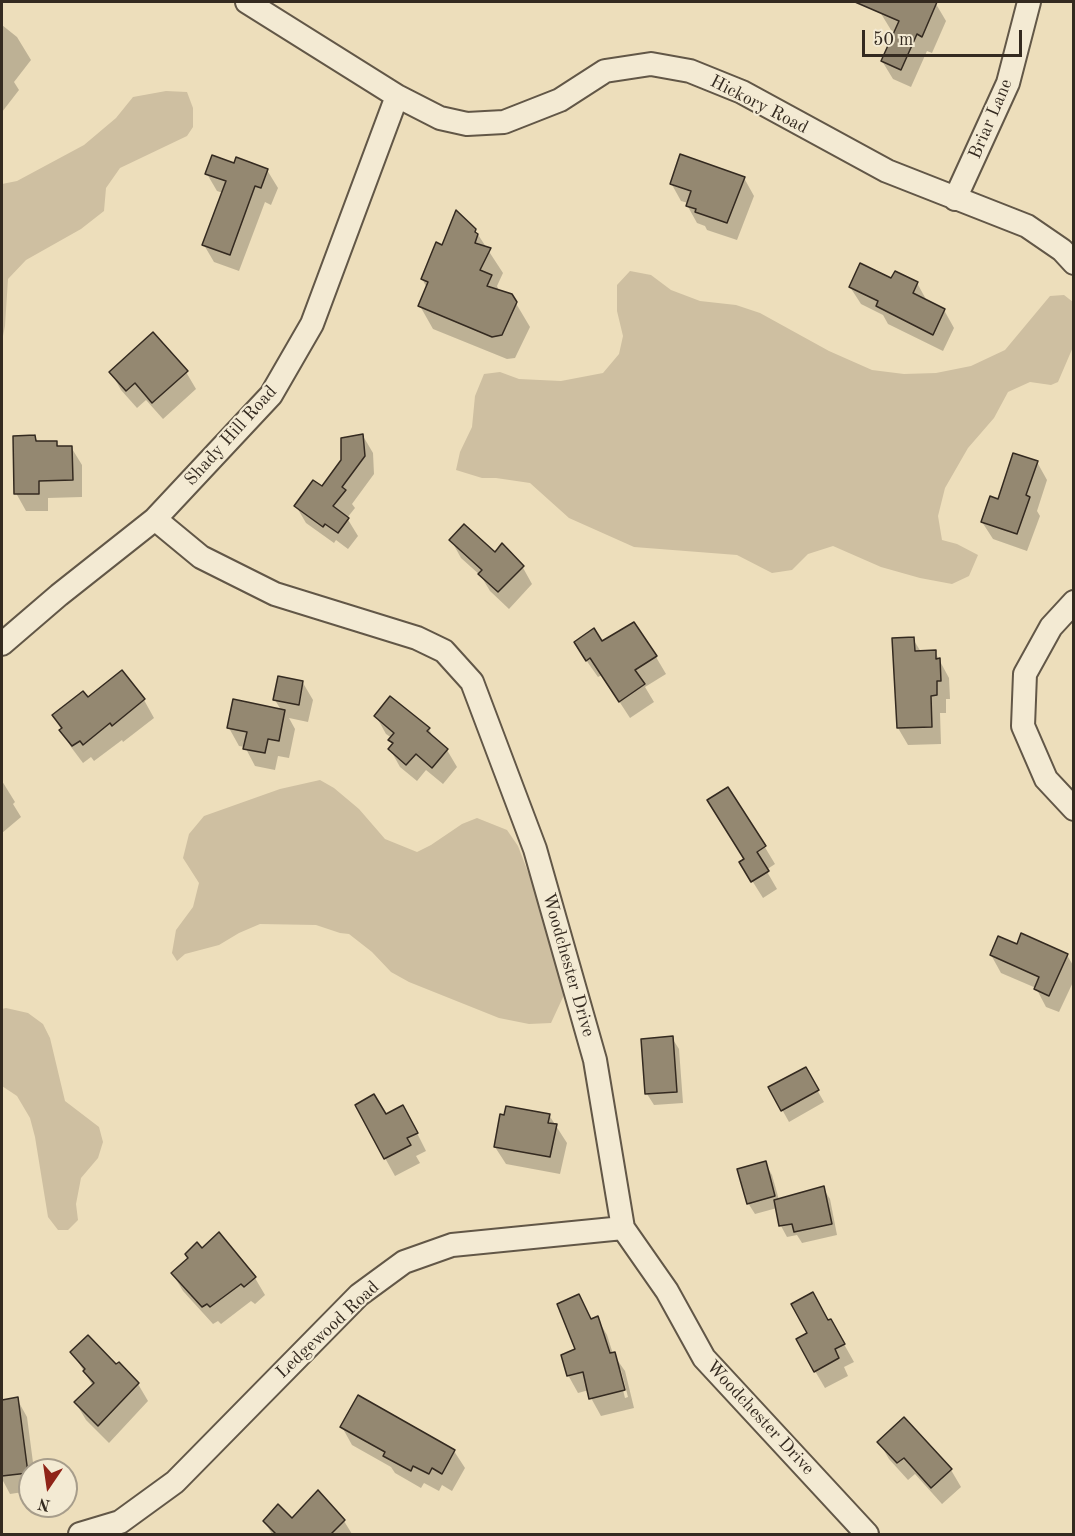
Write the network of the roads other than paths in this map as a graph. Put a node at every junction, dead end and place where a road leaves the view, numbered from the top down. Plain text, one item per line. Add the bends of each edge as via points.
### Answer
1 (247, 2) edge
2 (1029, 2) edge
3 (397, 96) junction
4 (955, 199) junction
5 (1074, 263) edge
6 (155, 519) junction
7 (1074, 602) edge
8 (2, 644) edge
9 (1074, 809) edge
10 (623, 1228) junction
11 (80, 1534) edge
12 (867, 1534) edge

1 - 3 street, Hickory Road
2 - 4 street, Briar Lane via 1008,83
3 - 4 street, Hickory Road via 440,118 467,124 504,122 560,100 605,71 651,64 690,71 742,92 887,171
3 - 6 street, Shady Hill Road via 312,324 271,395
4 - 5 street, Hickory Road via 1027,226
6 - 8 street, Shady Hill Road
6 - 10 street, Woodchester Drive via 201,557 275,594 417,638 444,651 472,682 535,849 595,1060
7 - 9 street via 1051,627 1025,674 1023,726 1046,779
10 - 11 street, Ledgewood Road via 452,1245 404,1262 360,1295 175,1482 120,1522
10 - 12 street, Woodchester Drive via 667,1291 704,1358

